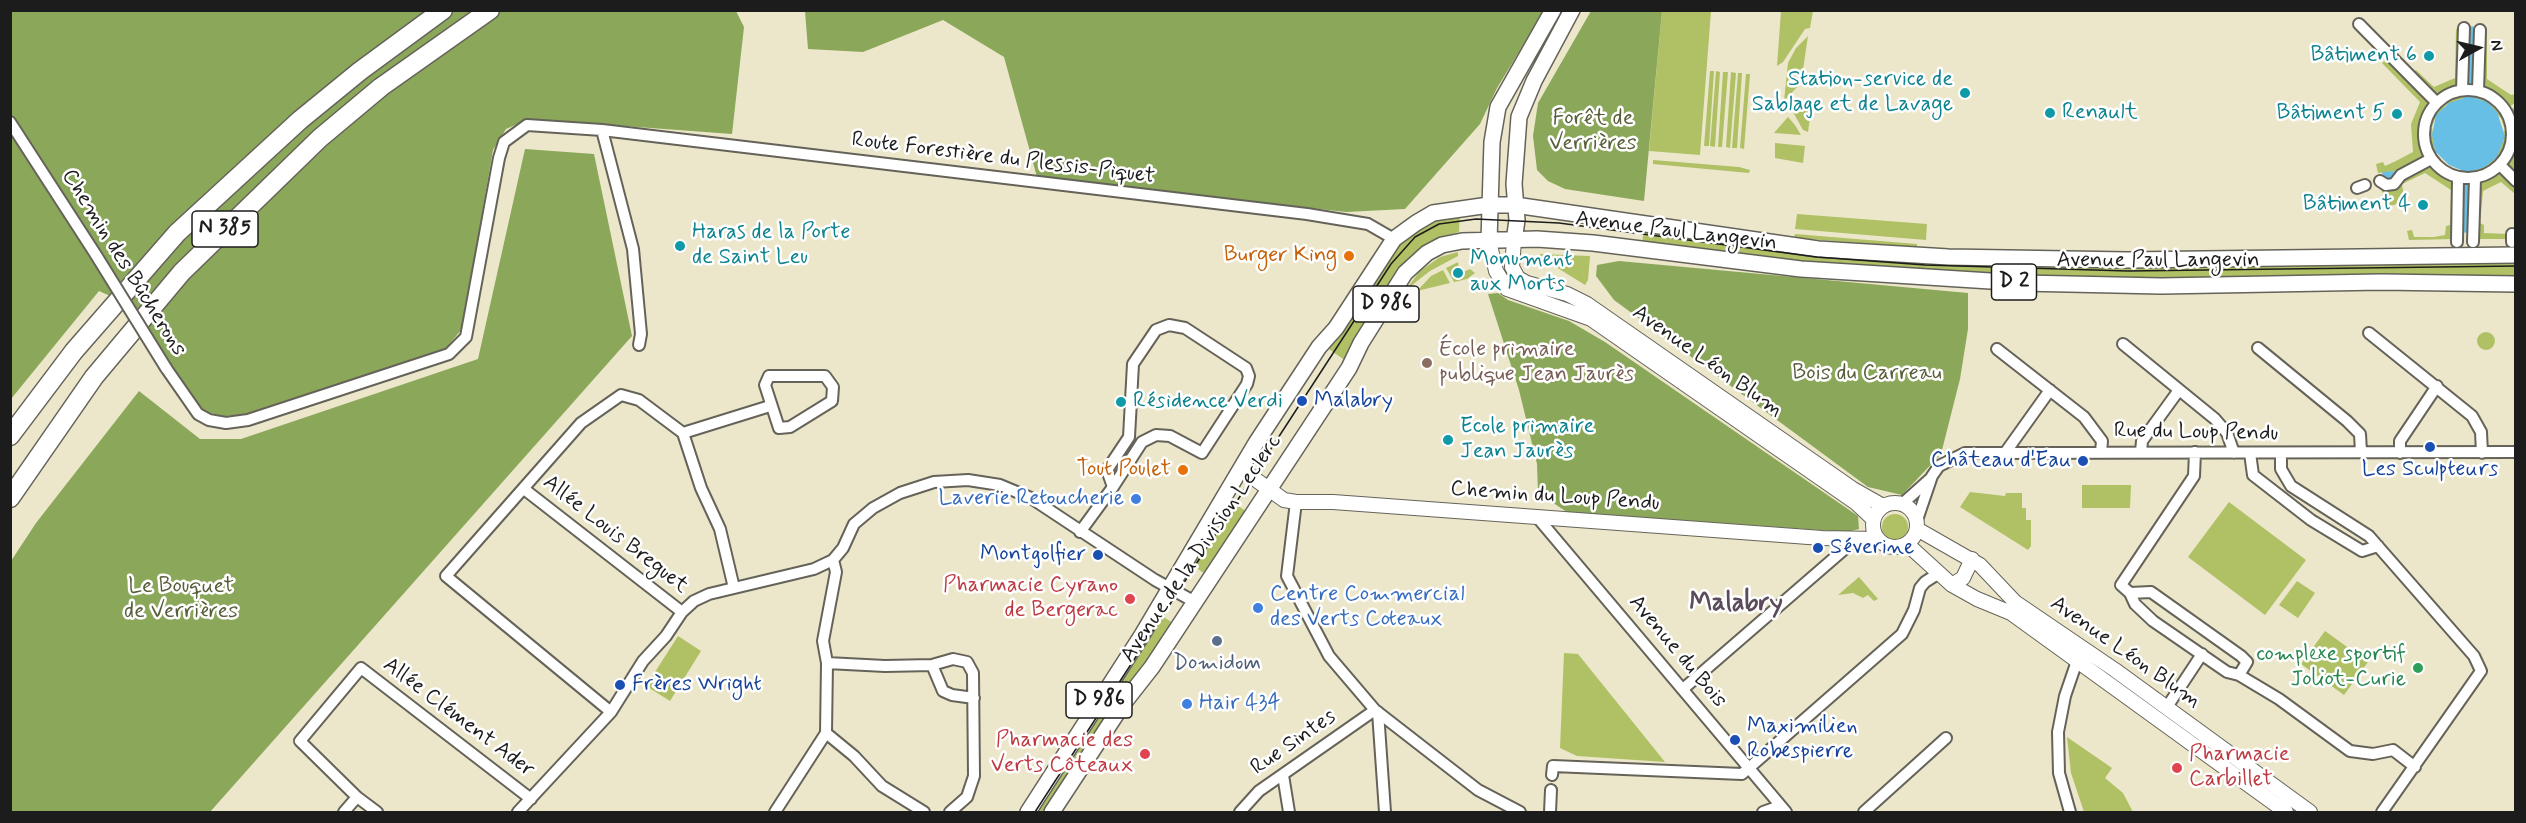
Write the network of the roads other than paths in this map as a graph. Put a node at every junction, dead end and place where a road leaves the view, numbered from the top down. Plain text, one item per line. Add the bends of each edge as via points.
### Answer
1 (443, 10) edge
2 (490, 10) edge
3 (1552, 10) edge
4 (1572, 10) edge
5 (2359, 24) dead end
6 (2464, 28) dead end
7 (2480, 30) dead end
8 (2470, 90) junction
9 (2436, 104) junction
10 (2511, 108) edge
11 (10, 122) edge
12 (602, 130) junction
13 (2430, 156) junction
14 (2500, 165) junction
15 (2467, 179) junction
16 (2380, 181) dead end
17 (2516, 181) edge
18 (1489, 205) junction
19 (1515, 205) junction
20 (1394, 239) junction
21 (1489, 241) junction
22 (1514, 241) junction
23 (2457, 242) dead end
24 (2473, 242) dead end
25 (2513, 244) edge
26 (2516, 284) edge
27 (2369, 333) dead end
28 (2123, 344) dead end
29 (639, 345) dead end
30 (2258, 348) dead end
31 (1997, 349) dead end
32 (2437, 386) junction
33 (2050, 390) junction
34 (2179, 390) junction
35 (770, 406) junction
36 (209, 420) joint
37 (683, 433) junction
38 (10, 436) edge
39 (2101, 452) junction
40 (2141, 452) junction
41 (2195, 452) junction
42 (2361, 452) junction
43 (2516, 452) edge
44 (2005, 453) junction
45 (2234, 453) junction
46 (2250, 453) junction
47 (2400, 453) junction
48 (2482, 453) junction
49 (2282, 454) junction
50 (1241, 469) junction
51 (1932, 476) junction
52 (1113, 487) junction
53 (1269, 487) junction
54 (524, 489) junction
55 (10, 498) edge
56 (1296, 502) junction
57 (1902, 504) junction
58 (1883, 506) junction
59 (1537, 517) junction
60 (1873, 519) junction
61 (1917, 524) junction
62 (1080, 532) junction
63 (1876, 539) junction
64 (1855, 540) junction
65 (1907, 544) junction
66 (2378, 546) junction
67 (833, 560) junction
68 (1972, 560) junction
69 (1940, 573) junction
70 (1952, 585) junction
71 (1169, 586) junction
72 (734, 588) junction
73 (2130, 593) junction
74 (1195, 602) junction
75 (682, 612) junction
76 (2202, 654) junction
77 (2077, 661) junction
78 (827, 663) junction
79 (932, 666) junction
80 (2239, 675) junction
81 (1683, 689) junction
82 (974, 698) junction
83 (2167, 707) junction
84 (1376, 711) junction
85 (611, 712) junction
86 (826, 733) junction
87 (1946, 738) dead end
88 (2415, 767) junction
89 (1749, 768) junction
90 (1283, 775) junction
91 (1552, 775) dead end
92 (1551, 790) dead end
93 (357, 797) junction
94 (531, 799) junction
95 (1783, 809) edge
96 (345, 813) edge
97 (377, 813) edge
98 (518, 813) edge
99 (775, 813) edge
100 (924, 813) edge
101 (950, 813) edge
102 (1028, 813) edge
103 (1052, 813) edge
104 (1240, 813) edge
105 (1289, 813) edge
106 (1385, 813) edge
107 (1520, 813) edge
108 (1550, 813) edge
109 (1763, 813) edge
110 (1864, 813) edge
111 (2070, 813) edge
112 (2286, 813) edge
113 (2310, 813) edge
114 (2382, 813) edge

1 - 38 highway, N 385 via 300,120 177,233 74,351
2 - 55 highway, N 385 via 381,87 320,138 182,272 94,377
3 - 18 main road via 1506,91 1495,122
4 - 19 main road via 1522,105 1516,131
5 - 9 street
6 - 8 street
7 - 8 street
8 - 9 street
8 - 10 street
9 - 13 street via 2424,131
10 - 14 street via 2509,151
11 - 36 street, Chemin des Bûcherons, bridge via 166,368 198,414
12 - 20 street, Route Forestière du Plessis-Piquet via 1307,214 1368,224
12 - 29 street via 633,249
12 - 36 street, Route Forestière du Plessis-Piquet via 526,125 504,142 466,337 449,354 248,420
13 - 15 street via 2444,171
13 - 16 street via 2394,184
14 - 15 street via 2489,174
14 - 17 street
15 - 23 street
15 - 24 street
18 - 19 main road, Avenue Paul Langevin
18 - 20 main road, Avenue de la Division Leclerc / D 986 via 1426,217
18 - 21 main road
19 - 22 main road
19 - 25 main road, Avenue Paul Langevin / D 2 via 1818,249 1948,257 2127,260
20 - 50 main road, Avenue de la Division Leclerc / D 986
21 - 22 main road, D 2
21 - 53 main road, Avenue de la Division Leclerc / D 986 via 1442,245 1405,273 1360,343 1349,368
21 - 60 main road, Avenue Léon Blum via 1496,271 1508,289 1591,319 1856,503
22 - 26 main road, Avenue Paul Langevin / D 2 via 1593,243 1801,269 2022,283
22 - 58 main road, Avenue Léon Blum via 1512,270 1518,278 1587,304
27 - 32 street
28 - 34 street
30 - 42 street via 2360,434
31 - 33 street
32 - 47 street via 2400,441
32 - 48 street via 2472,416 2481,432
33 - 39 street via 2096,430 2102,441
33 - 44 street
34 - 40 street via 2142,441
34 - 45 street via 2227,433
35 - 35 street via 765,385 769,376 825,376 833,387 832,400 790,427 779,428
35 - 37 street
37 - 54 street via 639,400 621,395 581,423
37 - 72 street via 700,488 720,529
39 - 40 street, Rue du Loup Pendu
39 - 44 street, Rue du Loup Pendu
40 - 41 street, Rue du Loup Pendu
41 - 45 street, Rue du Loup Pendu
41 - 73 street via 2194,476 2121,585
42 - 47 street, Rue du Loup Pendu
42 - 49 street, Rue du Loup Pendu
43 - 48 street, Rue du Loup Pendu
44 - 51 street, Rue du Loup Pendu via 1958,455 1939,466
45 - 46 street, Rue du Loup Pendu
46 - 49 street, Rue du Loup Pendu
46 - 66 street via 2253,475 2311,520 2362,550
47 - 48 street, Rue du Loup Pendu
49 - 66 street via 2281,469 2291,486 2369,536
50 - 53 main road, Chemin du Loup Pendu
50 - 71 main road, Avenue de la Division Leclerc / D 986
51 - 57 street, Rue du Loup Pendu
51 - 61 street
52 - 52 street via 1142,442 1156,435 1170,436 1202,453 1247,384 1246,368 1185,328 1168,325 1156,330 1132,364 1129,437 1107,470
52 - 62 street
53 - 56 main road, Chemin du Loup Pendu via 1284,500
53 - 74 main road, Avenue de la Division Leclerc / D 986
54 - 75 street, Allée Louis Breguet
54 - 85 street via 446,576
56 - 59 main road, Chemin du Loup Pendu
56 - 84 street via 1287,576 1329,656
57 - 58 main road
57 - 61 main road via 1911,510
58 - 60 main road
59 - 64 main road, Chemin du Loup Pendu
59 - 81 street, Avenue du Bois
60 - 63 main road
61 - 65 main road
61 - 68 main road, Avenue Léon Blum
62 - 67 street via 1031,498 1000,485 968,480 934,482 900,493 873,508 854,524
62 - 71 street
63 - 64 main road, Chemin du Loup Pendu
63 - 65 main road via 1894,548
64 - 81 street
65 - 69 main road, Avenue Léon Blum
66 - 88 street via 2474,656 2481,670
67 - 72 street via 814,569
67 - 78 street via 836,572 823,641
68 - 70 main road via 1963,578
68 - 83 main road, Avenue Léon Blum via 2014,602
69 - 70 main road, Avenue Léon Blum
69 - 89 street via 1920,588 1902,634
70 - 77 main road, Avenue Léon Blum via 2011,613
71 - 74 street
71 - 102 main road, Avenue de la Division Leclerc / D 986
72 - 75 street via 709,594
73 - 76 street via 2135,604 2153,621
73 - 80 street via 2151,592 2241,656 2247,662
74 - 103 main road, Avenue de la Division Leclerc / D 986
75 - 85 street via 643,661
76 - 80 street
76 - 83 street
77 - 111 street via 2058,732 2059,773
77 - 112 main road, Avenue Léon Blum
78 - 79 street
78 - 86 street
79 - 82 street via 943,691
79 - 82 street via 953,659 968,662 973,673
80 - 88 street via 2350,751 2373,754 2393,750
81 - 89 street, Avenue du Bois
82 - 101 street via 974,776 966,796
83 - 113 main road, Avenue Léon Blum
84 - 90 street, Rue Sintes
84 - 106 street
84 - 107 street via 1478,790
85 - 94 street
86 - 99 street
86 - 100 street via 882,786
87 - 110 street
88 - 114 street
89 - 91 street via 1742,774 1733,774 1553,766
89 - 95 street, Avenue du Bois
90 - 104 street, Rue Sintes via 1259,791
90 - 105 street
92 - 108 street
93 - 94 street, Allée Clément Ader via 300,741 361,668
93 - 96 street
93 - 97 street
94 - 98 street
95 - 109 street

